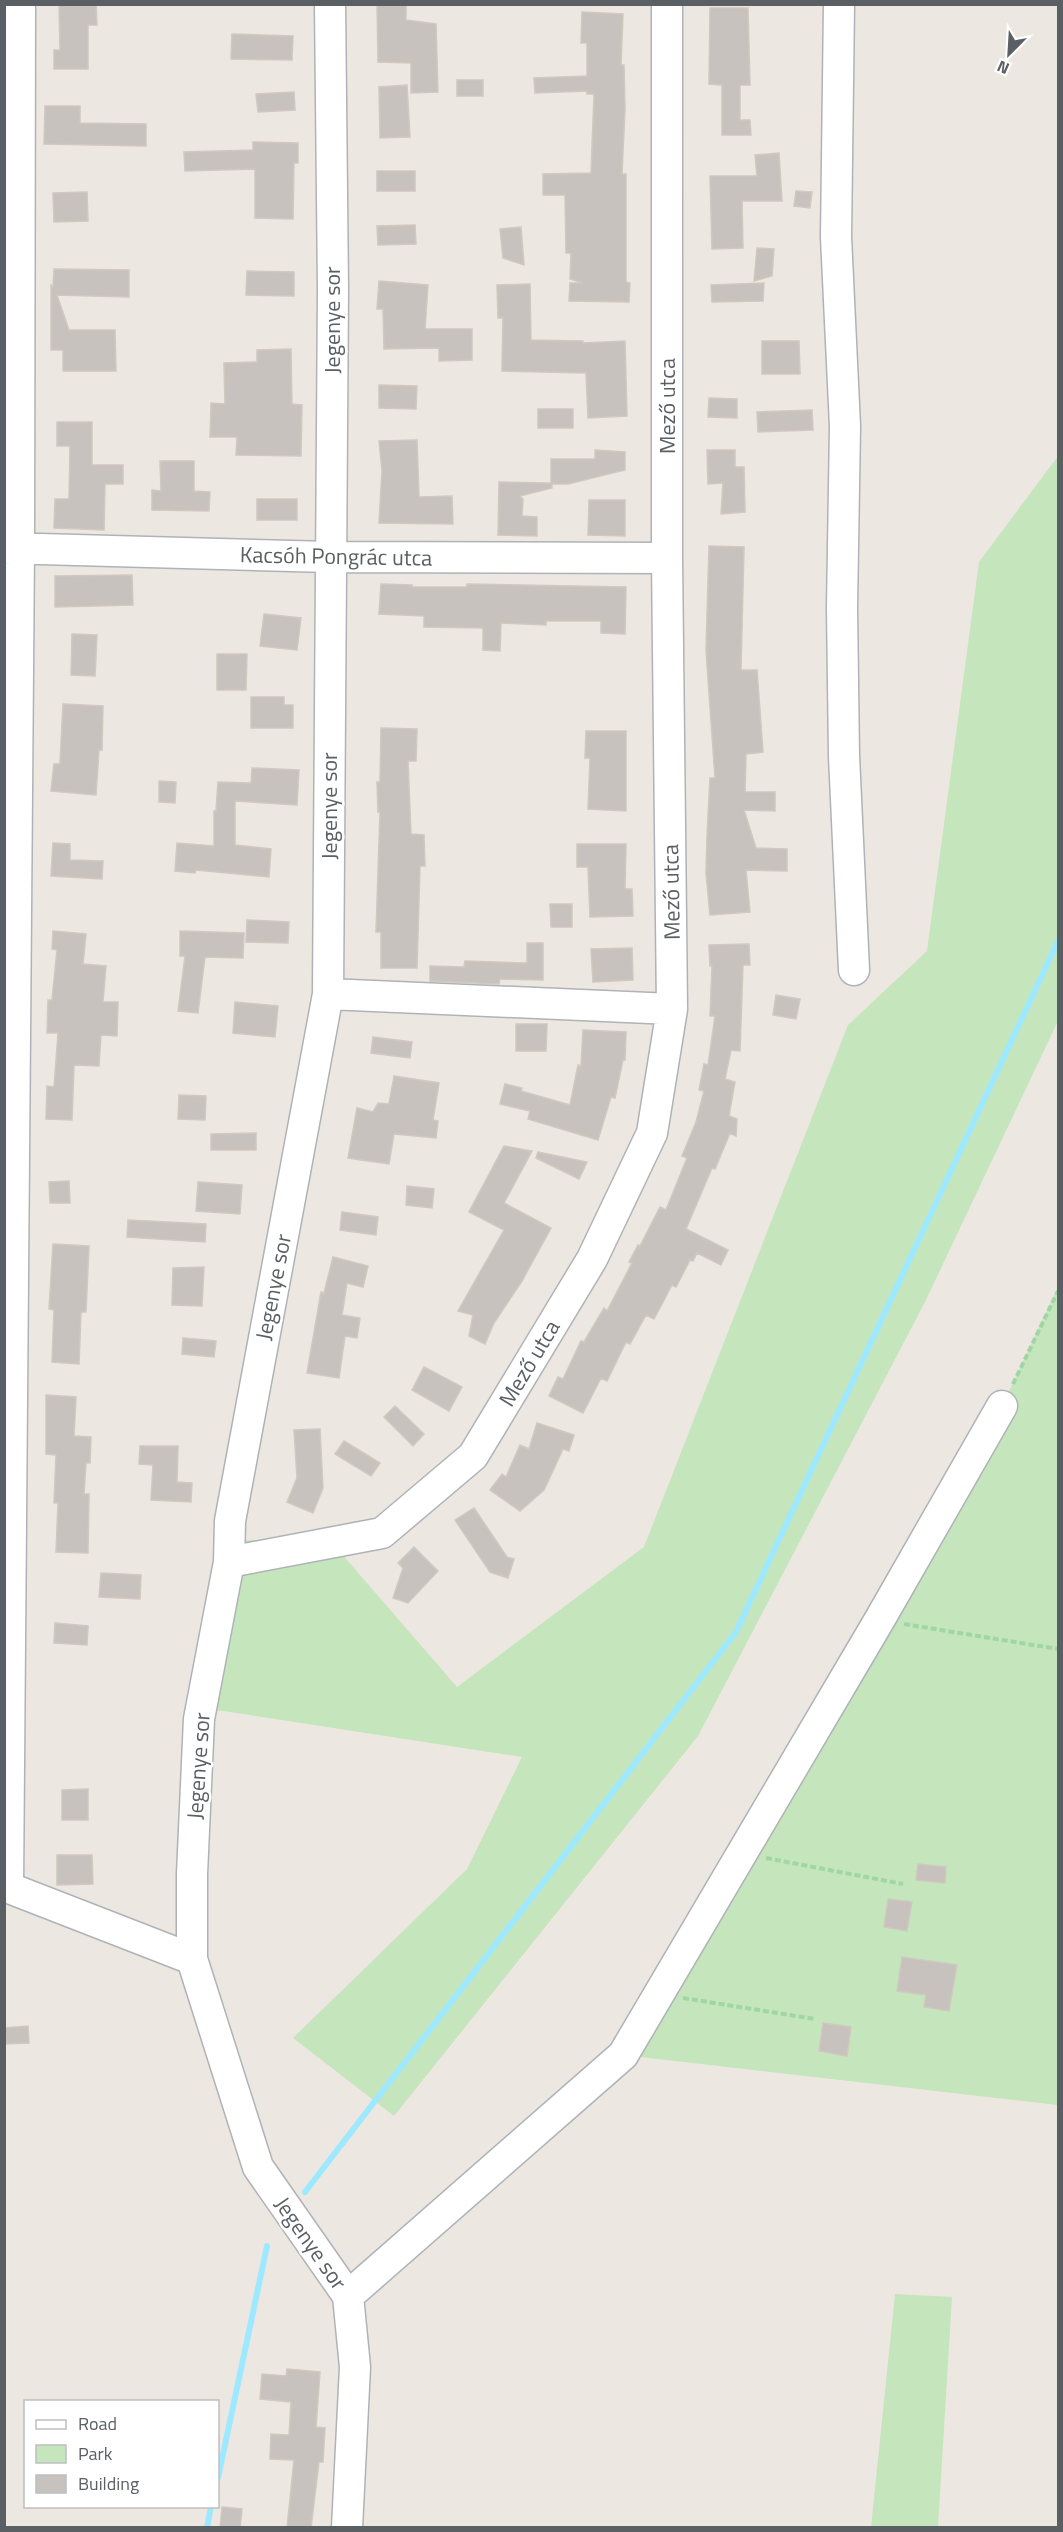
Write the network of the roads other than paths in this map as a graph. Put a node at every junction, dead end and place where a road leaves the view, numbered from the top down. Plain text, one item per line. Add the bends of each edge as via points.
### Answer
1 (20, 4) edge
2 (330, 4) edge
3 (667, 4) edge
4 (839, 4) edge
5 (12, 548) edge
6 (329, 557) junction
7 (667, 558) junction
8 (854, 970) dead end
9 (328, 994) junction
10 (672, 1009) junction
11 (1002, 1406) road end
12 (229, 1562) junction
13 (6, 1886) edge
14 (192, 1959) junction
15 (348, 2296) junction
16 (347, 2528) edge

1 - 5 street
2 - 6 street, Jegenye sor via 333,289
3 - 7 street, Mező utca
4 - 8 street via 836,237 845,426 844,756
5 - 6 street, Kacsóh Pongrác utca
5 - 13 street
6 - 7 street, Kacsóh Pongrác utca
6 - 9 street, Jegenye sor
7 - 10 street, Mező utca
9 - 10 street
9 - 12 street, Jegenye sor via 230,1521
10 - 12 street, Mező utca via 652,1133 592,1259 473,1456 382,1533
11 - 15 street via 623,2055
12 - 14 street, Jegenye sor via 199,1719
13 - 14 street
14 - 15 street, Jegenye sor via 258,2167
15 - 16 street, Jegenye sor via 355,2367

